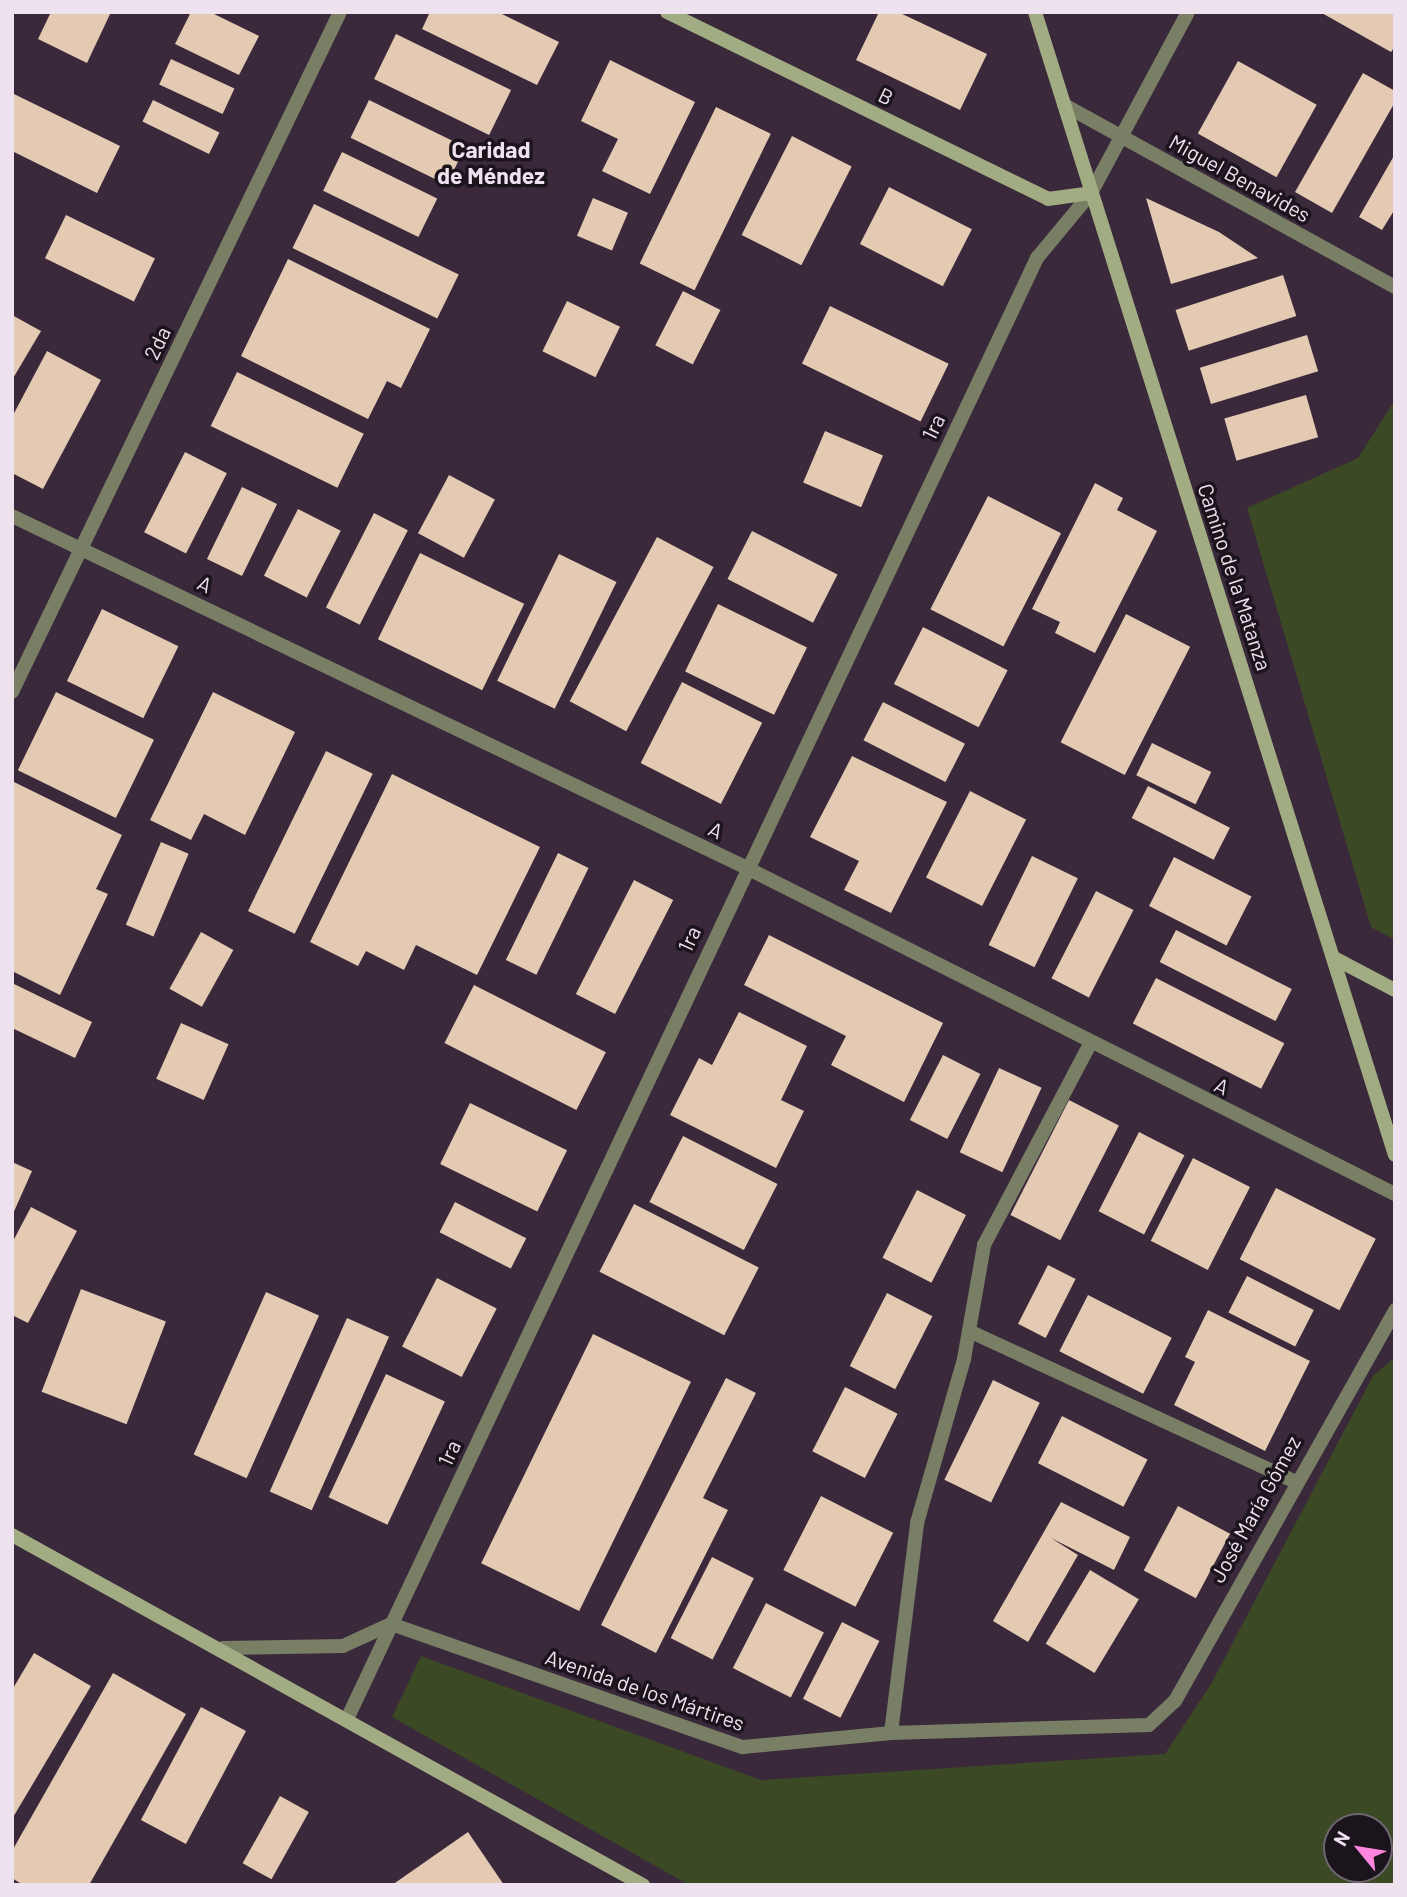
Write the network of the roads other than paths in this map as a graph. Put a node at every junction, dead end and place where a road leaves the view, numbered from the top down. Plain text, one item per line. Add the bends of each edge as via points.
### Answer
1 (340, 12) edge
2 (667, 12) edge
3 (1035, 12) edge
4 (1188, 12) edge
5 (1064, 105) junction
6 (1122, 136) junction
7 (1091, 193) junction
8 (1395, 287) edge
9 (12, 516) edge
10 (82, 548) junction
11 (12, 692) edge
12 (745, 867) junction
13 (1334, 958) junction
14 (1395, 990) edge
15 (1090, 1044) junction
16 (1395, 1155) edge
17 (1395, 1194) edge
18 (1395, 1310) edge
19 (970, 1331) junction
20 (1294, 1481) junction
21 (12, 1535) edge
22 (391, 1624) junction
23 (223, 1648) junction
24 (348, 1717) junction
25 (1149, 1725) joint
26 (891, 1733) junction
27 (643, 1885) edge

1 - 10 street, 2da
2 - 7 main road, B via 1048,199
3 - 5 main road, Camino de la Matanza
4 - 6 street, 1ra
5 - 6 street, Miguel Benavides
5 - 7 main road, Camino de la Matanza
6 - 7 street, 1ra
6 - 8 street, Miguel Benavides
7 - 12 street, 1ra via 1037,258
7 - 13 main road, Camino de la Matanza
9 - 10 street, A
10 - 11 street, 2da
10 - 12 street, A
12 - 15 street, A
12 - 22 street, 1ra
13 - 14 main road
13 - 16 main road, Camino de la Matanza
15 - 17 street, A
15 - 19 street via 985,1245
18 - 20 street, José María Gómez
19 - 20 street
19 - 26 street via 916,1523
20 - 25 street, José María Gómez via 1175,1701
21 - 23 main road
22 - 23 street via 343,1646
22 - 24 street, 1ra
22 - 26 street, Avenida de los Mártires via 744,1747
23 - 24 main road
24 - 27 main road
25 - 26 street, Avenida de los Mártires

